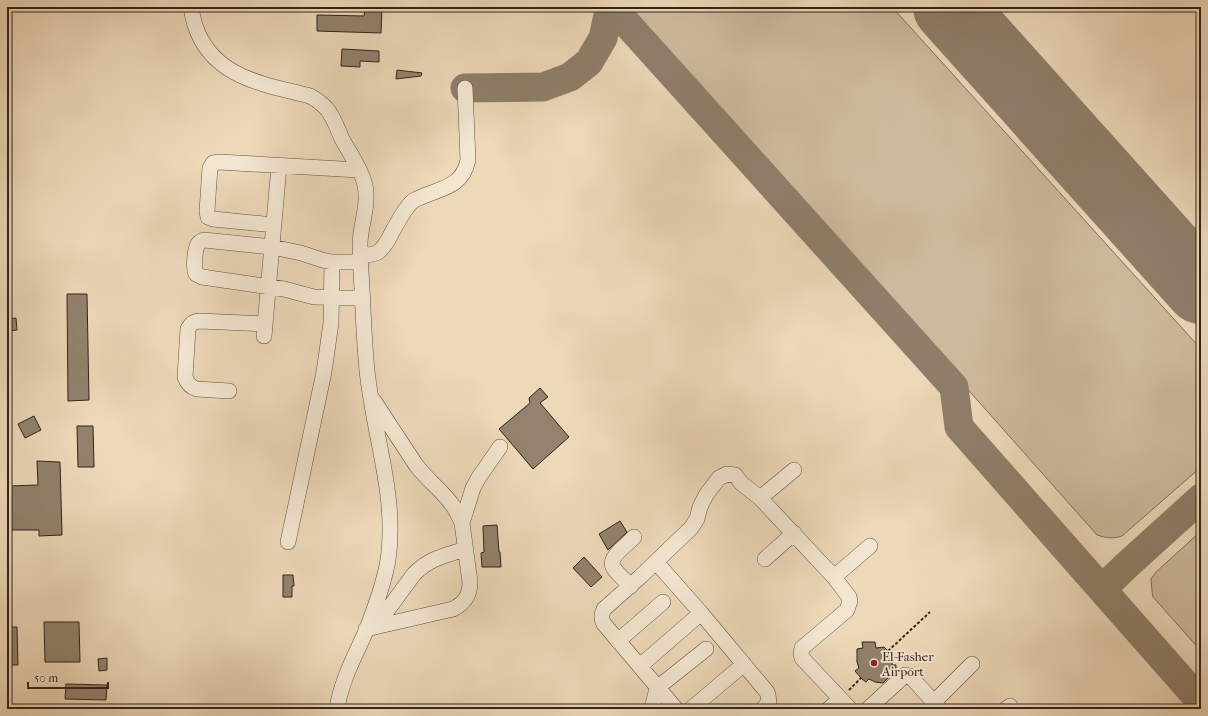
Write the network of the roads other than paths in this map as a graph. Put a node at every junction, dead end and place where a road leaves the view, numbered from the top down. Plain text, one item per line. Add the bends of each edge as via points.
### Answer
1 (191, 7) edge
2 (465, 88) dead end
3 (279, 166) junction
4 (359, 170) junction
5 (274, 226) junction
6 (272, 247) junction
7 (361, 259) junction
8 (332, 262) junction
9 (268, 287) junction
10 (331, 297) junction
11 (363, 298) junction
12 (229, 391) dead end
13 (371, 396) junction
14 (500, 447) dead end
15 (794, 470) dead end
16 (760, 498) junction
17 (462, 523) junction
18 (794, 533) junction
19 (634, 537) dead end
20 (288, 542) dead end
21 (870, 546) dead end
22 (465, 549) junction
23 (765, 559) dead end
24 (656, 562) junction
25 (834, 577) junction
26 (631, 586) junction
27 (663, 602) dead end
28 (701, 613) junction
29 (371, 628) junction
30 (618, 641) junction
31 (706, 649) dead end
32 (744, 664) junction
33 (972, 664) dead end
34 (640, 666) junction
35 (657, 688) junction
36 (845, 704) edge
37 (937, 706) edge
38 (337, 709) edge
39 (652, 709) edge
40 (676, 709) edge
41 (692, 709) edge
42 (763, 709) edge
43 (829, 709) edge
44 (868, 709) edge

1 - 4 lane via 195,26 204,44 217,60 233,73 252,81 310,96 325,107
2 - 7 lane via 468,160 462,176 450,186 413,201 381,250
3 - 4 lane
3 - 5 lane
3 - 5 lane via 213,163 210,168 206,212 211,218
4 - 7 lane via 366,200 360,242
5 - 6 lane
6 - 8 lane
6 - 9 lane
6 - 9 lane via 204,240 197,247 194,267 196,274 202,277
7 - 8 lane
7 - 11 lane
8 - 10 lane
9 - 10 lane via 307,296
9 - 12 lane via 264,330 196,321 188,328 186,381 197,389
10 - 11 lane
10 - 20 lane via 324,372
11 - 13 lane via 366,361
13 - 17 lane via 423,475 447,498
13 - 29 lane via 387,490 390,536 388,560
14 - 17 lane via 473,488
15 - 16 lane
16 - 18 lane
16 - 24 lane via 735,475 723,475 706,495 691,528
17 - 22 lane
18 - 23 lane
18 - 25 lane
19 - 26 lane via 614,556 612,562 614,569
21 - 25 lane
22 - 29 lane via 435,558 420,568
22 - 29 lane via 470,590 461,605
24 - 26 lane
24 - 28 lane
25 - 36 lane via 849,597 849,606 802,648 800,653
26 - 30 lane via 604,609 601,617
27 - 30 lane
28 - 32 lane
28 - 34 lane
29 - 38 lane via 345,678
30 - 34 lane
31 - 35 lane
32 - 41 lane
32 - 42 lane via 768,695 769,702
33 - 37 lane
34 - 35 lane
35 - 39 lane
35 - 40 lane
36 - 43 lane
37 - 44 lane via 910,676 905,675

